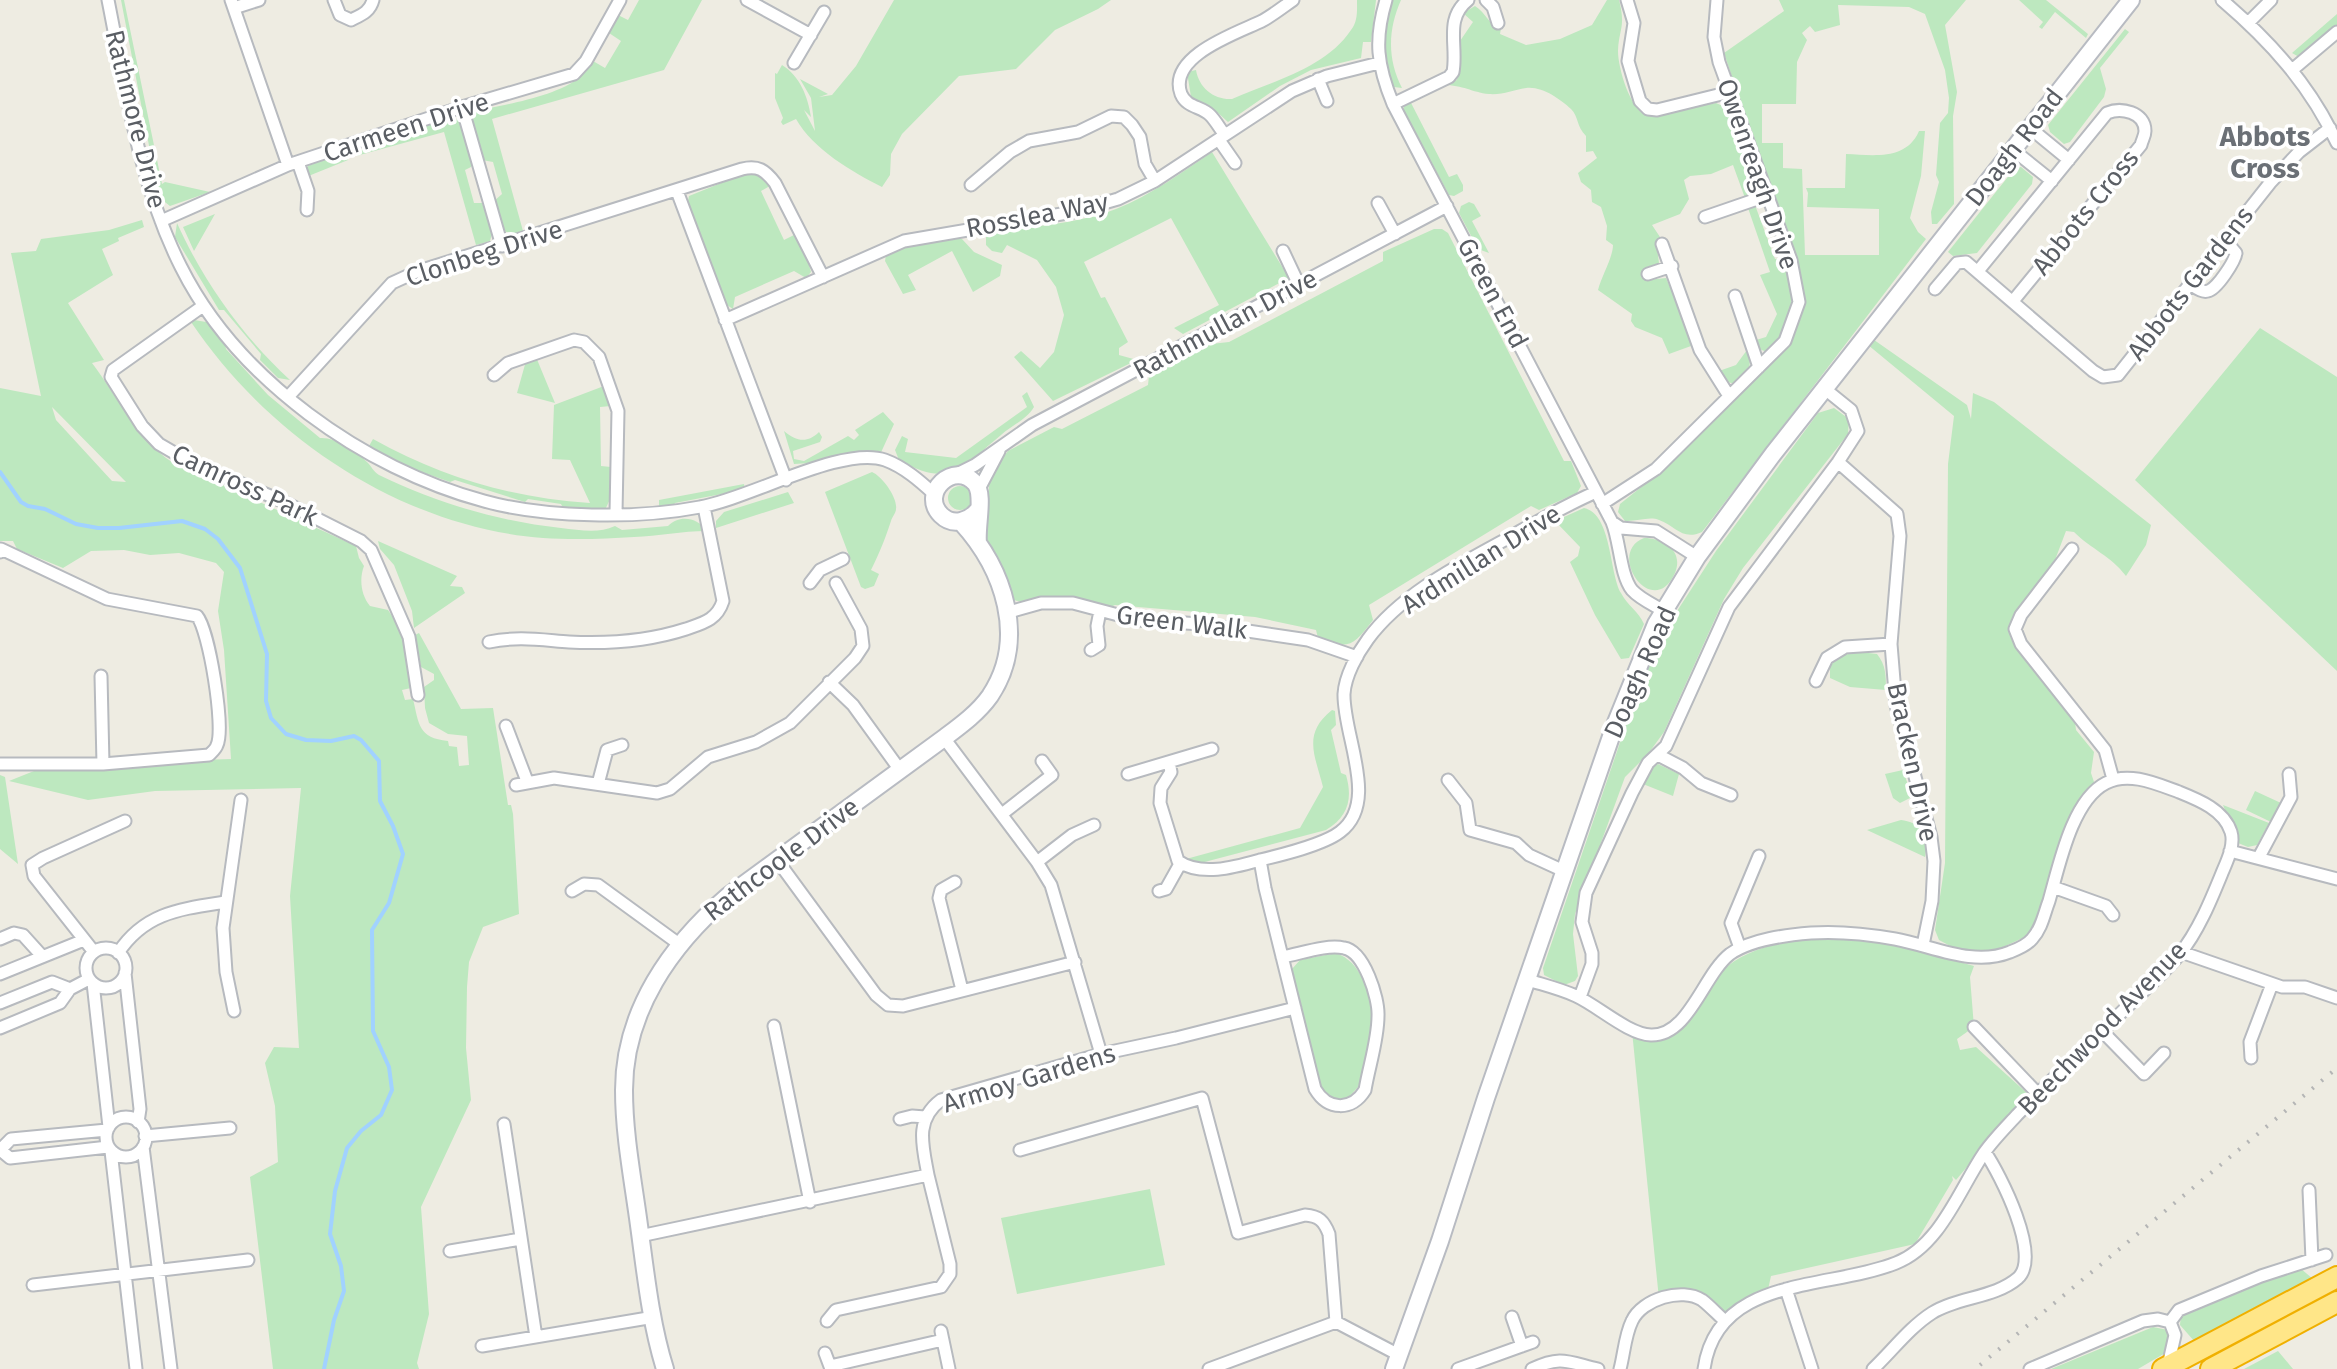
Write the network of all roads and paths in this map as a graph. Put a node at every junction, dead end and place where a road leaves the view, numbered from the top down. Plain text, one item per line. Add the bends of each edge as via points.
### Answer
1 (108, 0) edge
2 (259, 0) edge
3 (334, 0) edge
4 (373, 0) edge
5 (620, 0) edge
6 (747, 0) edge
7 (1293, 0) edge
8 (1386, 0) edge
9 (1468, 0) edge
10 (1486, 0) edge
11 (1627, 0) edge
12 (1717, 0) edge
13 (2131, 0) edge
14 (2222, 0) edge
15 (2271, 0) edge
16 (232, 4) edge
17 (824, 12) dead end
18 (1498, 23) dead end
19 (2248, 23) junction
20 (2337, 32) edge
21 (811, 35) junction
22 (794, 63) dead end
23 (1379, 63) junction
24 (2292, 70) junction
25 (1318, 79) junction
26 (1730, 92) junction
27 (1327, 101) dead end
28 (1393, 104) junction
29 (462, 107) junction
30 (2030, 128) junction
31 (2330, 128) junction
32 (1222, 138) junction
33 (2337, 143) edge
34 (2012, 149) junction
35 (2069, 160) junction
36 (293, 163) junction
37 (1235, 163) dead end
38 (1155, 181) junction
39 (2052, 181) junction
40 (971, 185) dead end
41 (677, 191) junction
42 (1766, 196) junction
43 (1378, 203) dead end
44 (1447, 206) junction
45 (307, 210) dead end
46 (1705, 217) dead end
47 (161, 221) junction
48 (1395, 234) junction
49 (2225, 240) junction
50 (1662, 244) dead end
51 (502, 246) junction
52 (1283, 251) dead end
53 (1672, 266) junction
54 (1978, 271) junction
55 (1648, 274) dead end
56 (823, 277) junction
57 (2190, 284) junction
58 (1299, 285) junction
59 (1935, 289) dead end
60 (1735, 296) dead end
61 (2013, 301) junction
62 (203, 306) junction
63 (725, 320) junction
64 (1759, 367) junction
65 (494, 375) dead end
66 (1825, 389) junction
67 (1729, 396) junction
68 (288, 397) junction
69 (1004, 444) junction
70 (1838, 462) junction
71 (908, 473) junction
72 (951, 476) junction
73 (786, 480) junction
74 (979, 489) junction
75 (1596, 492) junction
76 (934, 494) junction
77 (1602, 504) junction
78 (704, 507) junction
79 (978, 510) junction
80 (616, 513) junction
81 (961, 522) junction
82 (1612, 522) junction
83 (1644, 530) junction
84 (978, 543) junction
85 (2072, 549) dead end
86 (0, 550) edge
87 (1622, 553) junction
88 (1697, 557) junction
89 (843, 559) dead end
90 (810, 583) dead end
91 (836, 583) dead end
92 (1100, 611) junction
93 (1664, 611) junction
94 (1009, 612) junction
95 (489, 642) dead end
96 (1891, 644) junction
97 (1099, 646) dead end
98 (1357, 657) junction
99 (101, 676) dead end
100 (1816, 681) dead end
101 (829, 682) junction
102 (418, 695) dead end
103 (506, 726) dead end
104 (944, 738) junction
105 (622, 745) dead end
106 (1212, 749) dead end
107 (1658, 755) junction
108 (1042, 761) dead end
109 (1169, 762) junction
110 (0, 764) edge
111 (103, 764) junction
112 (900, 770) junction
113 (1128, 774) dead end
114 (2289, 774) dead end
115 (2113, 779) junction
116 (1448, 780) dead end
117 (598, 784) junction
118 (1731, 795) dead end
119 (241, 800) dead end
120 (1002, 814) junction
121 (125, 821) dead end
122 (1094, 825) dead end
123 (2230, 851) junction
124 (1759, 856) dead end
125 (2259, 857) junction
126 (777, 860) junction
127 (1260, 860) junction
128 (1037, 862) junction
129 (1180, 864) junction
130 (1566, 872) junction
131 (2337, 879) edge
132 (955, 882) dead end
133 (2053, 887) junction
134 (572, 891) dead end
135 (1159, 891) dead end
136 (226, 902) junction
137 (2113, 915) dead end
138 (0, 939) edge
139 (84, 940) junction
140 (679, 944) junction
141 (1923, 945) junction
142 (1740, 948) junction
143 (94, 952) junction
144 (2181, 952) junction
145 (118, 953) junction
146 (42, 956) junction
147 (1282, 957) junction
148 (1075, 962) junction
149 (125, 973) junction
150 (0, 974) edge
151 (1528, 980) junction
152 (91, 981) junction
153 (2272, 984) junction
154 (70, 989) junction
155 (962, 990) junction
156 (1580, 997) junction
157 (2337, 998) edge
158 (0, 1003) edge
159 (1295, 1008) junction
160 (234, 1011) dead end
161 (774, 1026) dead end
162 (1974, 1027) dead end
163 (0, 1028) edge
164 (2102, 1031) junction
165 (2164, 1053) dead end
166 (1101, 1054) junction
167 (2251, 1058) dead end
168 (2038, 1094) junction
169 (925, 1117) junction
170 (900, 1119) dead end
171 (138, 1122) junction
172 (504, 1124) dead end
173 (230, 1128) dead end
174 (108, 1129) junction
175 (144, 1142) junction
176 (110, 1149) junction
177 (1020, 1150) dead end
178 (1985, 1152) junction
179 (928, 1175) junction
180 (2309, 1190) dead end
181 (810, 1202) junction
182 (640, 1236) junction
183 (521, 1239) junction
184 (450, 1251) dead end
185 (2326, 1255) dead end
186 (248, 1260) dead end
187 (2312, 1260) junction
188 (159, 1271) junction
189 (125, 1274) junction
190 (2337, 1277) edge
191 (33, 1285) dead end
192 (1786, 1289) junction
193 (2337, 1302) edge
194 (654, 1317) junction
195 (1512, 1317) dead end
196 (827, 1321) dead end
197 (1725, 1321) junction
198 (1336, 1322) junction
199 (2170, 1322) junction
200 (2175, 1335) junction
201 (536, 1337) junction
202 (482, 1346) dead end
203 (2195, 1351) junction
204 (825, 1353) dead end
205 (1398, 1365) edge
206 (830, 1368) edge
207 (2166, 1368) edge
208 (136, 1369) edge
209 (171, 1369) edge
210 (665, 1369) edge
211 (949, 1369) edge
212 (1209, 1369) edge
213 (1458, 1369) edge
214 (1532, 1369) edge
215 (1598, 1369) edge
216 (1620, 1369) edge
217 (1704, 1369) edge
218 (1812, 1369) edge
219 (1873, 1369) edge
220 (2030, 1369) edge
221 (2211, 1369) edge

1 - 47 street, Rathmore Drive via 143,171
2 - 16 street
3 - 4 street via 340,15 351,20 366,13
5 - 29 street, Carmeen Drive via 574,74
6 - 21 street
7 - 32 street via 1225,37 1183,70 1182,96 1208,113
8 - 23 street
9 - 28 street via 1452,25 1453,72
10 - 18 street
11 - 26 street via 1634,23 1628,61 1640,101 1648,109
12 - 26 street, Owenreagh Drive via 1714,37
13 - 30 main road, Doagh Road
14 - 19 street
15 - 19 street
16 - 36 street
17 - 21 street
19 - 24 street
20 - 24 street
21 - 22 street
23 - 25 street, Rosslea Way
23 - 28 street, Green End
24 - 31 street
25 - 27 street
25 - 32 street, Rosslea Way
26 - 42 street, Owenreagh Drive
28 - 44 street, Green End
29 - 36 street, Carmeen Drive
29 - 51 street
30 - 34 main road, Doagh Road
30 - 35 street
31 - 33 street
31 - 49 street, Abbots Gardens via 2299,152
32 - 37 street
32 - 38 street, Rosslea Way
34 - 39 street
34 - 66 main road, Doagh Road
35 - 39 street, Abbots Cross
35 - 61 street, Abbots Cross via 2107,113 2122,109 2143,122 2141,145
36 - 45 street via 308,191
36 - 47 street, Carmeen Drive
38 - 40 street via 1132,125 1124,117 1111,116 1078,132 1029,141
38 - 56 street, Rosslea Way via 1073,212 904,241
39 - 54 street, Abbots Cross
41 - 51 street, Clonbeg Drive
41 - 56 street, Clonbeg Drive via 753,166 766,171
41 - 63 street
42 - 46 street
42 - 64 street, Owenreagh Drive via 1791,260 1799,302 1785,341
43 - 48 street
44 - 48 street, Rathmullan Drive
44 - 75 street, Green End
47 - 62 street, Rathmore Drive
48 - 58 street, Rathmullan Drive
49 - 57 street, Abbots Gardens
49 - 57 street via 2235,259 2214,288 2200,291
50 - 53 street
51 - 68 street, Clonbeg Drive via 392,283
52 - 58 street
53 - 55 street
53 - 67 street via 1696,340
54 - 59 street via 1966,262 1957,263
54 - 61 street, Abbots Gardens
56 - 63 street, Rosslea Way
57 - 61 street, Abbots Gardens via 2118,375 2103,377
58 - 69 street, Rathmullan Drive
60 - 64 street
62 - 68 street, Rathmore Drive
62 - 102 street, Camross Park via 113,370 111,377 159,444 282,501 371,550 409,637
63 - 73 street
64 - 67 street, Owenreagh Drive
65 - 80 street via 508,363 574,340 592,348 618,411
66 - 70 street via 1851,410 1858,431
66 - 88 main road, Doagh Road
67 - 77 street, Owenreagh Drive via 1656,469
68 - 80 street, Rathmore Drive via 380,460 484,501 566,513
69 - 72 street, Rathmullan Drive
69 - 74 street, Rathmullan Drive
70 - 96 street, Bracken Drive via 1897,514 1900,536
70 - 107 street via 1729,607
71 - 72 street, Rathmore Drive
71 - 73 street, Rathmore Drive via 884,460 864,457 838,460
71 - 76 street, Rathmore Drive
72 - 74 main road via 969,478
72 - 76 main road
73 - 78 street, Rathmore Drive
74 - 79 main road
75 - 77 street, Green End
75 - 98 street, Ardmillan Drive via 1469,560 1406,601
76 - 81 main road via 941,515
77 - 82 street, Green End
78 - 80 street, Rathmore Drive
78 - 95 street via 723,601 711,620 634,641 511,637
79 - 81 main road
79 - 84 main road, Rathcoole Drive
81 - 84 main road, Rathcoole Drive
82 - 83 street
82 - 87 street, Green End
83 - 87 street via 1628,540
83 - 88 street via 1666,536
84 - 94 main road, Rathcoole Drive
85 - 115 street via 2015,629 2021,644 2105,750
86 - 111 street via 107,599 190,613 202,622 220,729 217,746 209,755
87 - 93 street, Green End via 1633,591
88 - 93 main road, Doagh Road
89 - 90 street via 820,570
91 - 101 street via 864,638 855,658
92 - 94 street, Green Walk via 1080,604 1041,603
92 - 97 street
92 - 98 street, Green Walk via 1308,640
93 - 130 main road, Doagh Road via 1628,688
94 - 104 main road, Rathcoole Drive via 1010,646 1001,676 989,698
96 - 100 street via 1845,647 1827,658
96 - 141 street, Bracken Drive via 1896,705 1933,849 1932,901
98 - 127 street, Ardmillan Drive via 1344,693 1360,800 1354,818 1337,835
99 - 111 street
101 - 112 street via 853,705
101 - 117 street via 773,735 708,757 670,789 641,792
103 - 117 street via 522,783 554,778
104 - 112 main road, Rathcoole Drive
104 - 120 street
105 - 117 street via 607,750
106 - 109 street
107 - 118 street
107 - 156 street via 1632,793 1586,893 1582,922 1592,964
108 - 120 street via 1052,775
109 - 113 street
109 - 129 street via 1171,772 1161,788 1160,803
110 - 111 street
112 - 126 main road, Rathcoole Drive
114 - 125 street via 2291,797
115 - 123 street via 2154,782 2201,801 2218,813 2231,833
115 - 133 street via 2096,788 2078,811
116 - 130 street via 1466,803 1470,830 1516,843
119 - 136 street
120 - 128 street
121 - 139 street via 32,865 34,876
122 - 128 street
123 - 125 street
123 - 144 street, Beechwood Avenue
124 - 142 street via 1731,923
125 - 131 street
126 - 140 main road, Rathcoole Drive via 728,896
126 - 155 street via 888,1005
127 - 129 street via 1210,870
127 - 147 street
128 - 148 street via 1051,885
129 - 135 street via 1166,889
130 - 151 main road, Doagh Road
132 - 155 street via 941,890 939,898
133 - 137 street via 2106,906
133 - 141 street via 2042,924 2030,942 2008,953 1975,957
134 - 140 street via 584,884 598,885
136 - 145 street via 149,921
136 - 160 street via 226,972
138 - 146 street via 23,935
139 - 143 street
139 - 146 street
140 - 182 main road, Rathcoole Drive via 642,1008 624,1086
141 - 142 street via 1840,932 1806,933
142 - 156 street via 1716,968 1686,1016 1672,1029 1653,1035
143 - 145 street via 106,948
143 - 152 street via 86,965
144 - 153 street
144 - 164 street, Beechwood Avenue
145 - 149 street
146 - 150 street
147 - 159 street
147 - 159 street via 1337,947 1350,949 1361,960 1378,1021 1359,1099 1343,1106 1329,1104 1315,1089
148 - 155 street
148 - 166 street
149 - 152 street via 111,987
149 - 171 street
151 - 156 street
151 - 205 main road, Doagh Road
152 - 154 street
152 - 174 street
153 - 157 street via 2305,987
153 - 167 street via 2250,1042
154 - 158 street via 52,982
154 - 163 street via 60,1003
159 - 166 street, Armoy Gardens
161 - 181 street
162 - 168 street
164 - 165 street via 2144,1074
164 - 168 street, Beechwood Avenue
166 - 169 street, Armoy Gardens via 941,1100
168 - 178 street, Beechwood Avenue
169 - 170 street
169 - 179 street, Armoy Gardens via 921,1131
171 - 174 street via 120,1118
171 - 175 street
172 - 183 street
173 - 175 street
174 - 176 street
174 - 176 street via 11,1139 2,1148 10,1158
175 - 176 street via 130,1157
175 - 188 street
176 - 189 street
177 - 198 street via 1202,1098 1238,1233 1305,1215 1325,1222
178 - 192 street, Beechwood Avenue via 1923,1247 1909,1257 1865,1273
178 - 219 street via 2027,1247 2026,1266 1999,1288 1932,1313
179 - 181 street
179 - 196 street, Armoy Gardens via 950,1264 947,1280 941,1287 836,1310
180 - 187 street
181 - 182 street
182 - 194 main road, Rathcoole Drive
183 - 184 street
183 - 201 street
185 - 187 street
186 - 188 street
187 - 199 street via 2179,1310
188 - 189 street
188 - 209 street
189 - 191 street
189 - 208 street
190 - 203 highway
192 - 197 street, Beechwood Avenue via 1753,1300
192 - 218 street
193 - 221 highway
194 - 201 street
194 - 210 main road, Rathcoole Drive
195 - 213 street via 1528,1344
197 - 216 street via 1700,1299 1682,1293 1646,1305 1630,1323
197 - 217 street, Beechwood Avenue via 1708,1345
198 - 205 street
198 - 212 street
199 - 200 street
199 - 220 street via 2143,1321
200 - 203 street
200 - 207 street
201 - 202 street
203 - 207 highway
204 - 206 street
206 - 211 street via 942,1336
214 - 215 street via 1550,1360

